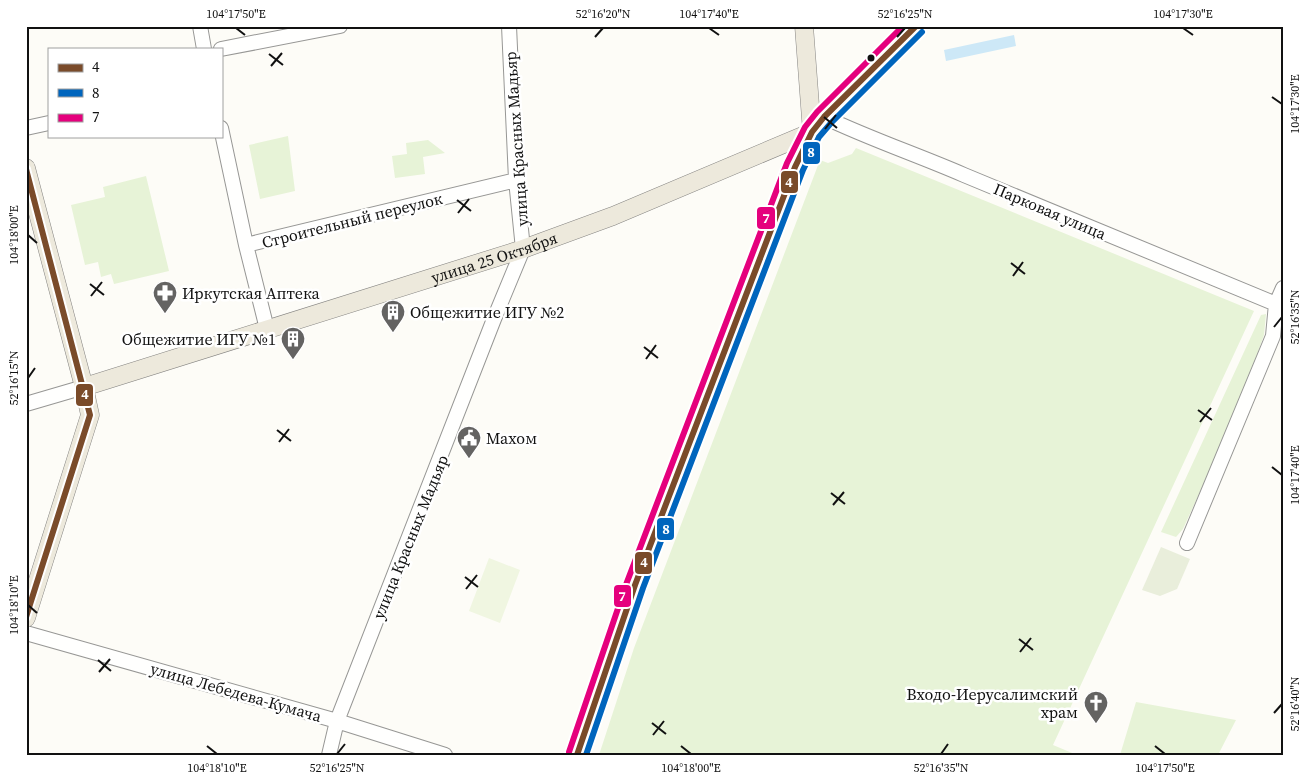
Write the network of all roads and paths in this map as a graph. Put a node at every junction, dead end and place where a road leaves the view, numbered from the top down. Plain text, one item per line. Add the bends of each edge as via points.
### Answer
1 (200, 26) edge
2 (340, 26) edge
3 (509, 26) edge
4 (804, 26) edge
5 (916, 26) edge
6 (204, 48) edge
7 (222, 49) edge
8 (824, 117) junction
9 (48, 123) edge
10 (26, 128) edge
11 (812, 132) junction
12 (222, 133) edge
13 (26, 168) edge
14 (516, 180) junction
15 (246, 246) junction
16 (524, 249) junction
17 (1283, 288) edge
18 (1276, 304) junction
19 (267, 329) junction
20 (84, 387) junction
21 (26, 404) edge
22 (1187, 543) dead end
23 (26, 618) edge
24 (26, 633) edge
25 (337, 721) junction
26 (329, 755) edge
27 (445, 755) edge
28 (577, 755) edge

1 - 6 street
2 - 7 street
3 - 14 street, улица Красных Мадьяр
4 - 11 main road
5 - 8 main road, улица 25 Октября
8 - 11 main road, улица 25 Октября
8 - 18 street, Парковая улица
9 - 10 street
11 - 16 main road, улица 25 Октября via 613,216
11 - 28 main road via 795,167 697,420 635,585
12 - 15 street
13 - 20 main road
14 - 15 street, Строительный переулок
14 - 16 street, улица Красных Мадьяр
15 - 19 street
16 - 19 main road, улица 25 Октября
16 - 25 street, улица Красных Мадьяр
17 - 18 street
18 - 22 street via 1273,336
19 - 20 main road, улица 25 Октября
20 - 21 street, улица 25 Октября
20 - 23 main road via 90,415
24 - 25 street, улица Лебедева-Кумача
25 - 26 street, улица Красных Мадьяр
25 - 27 street, улица Лебедева-Кумача

